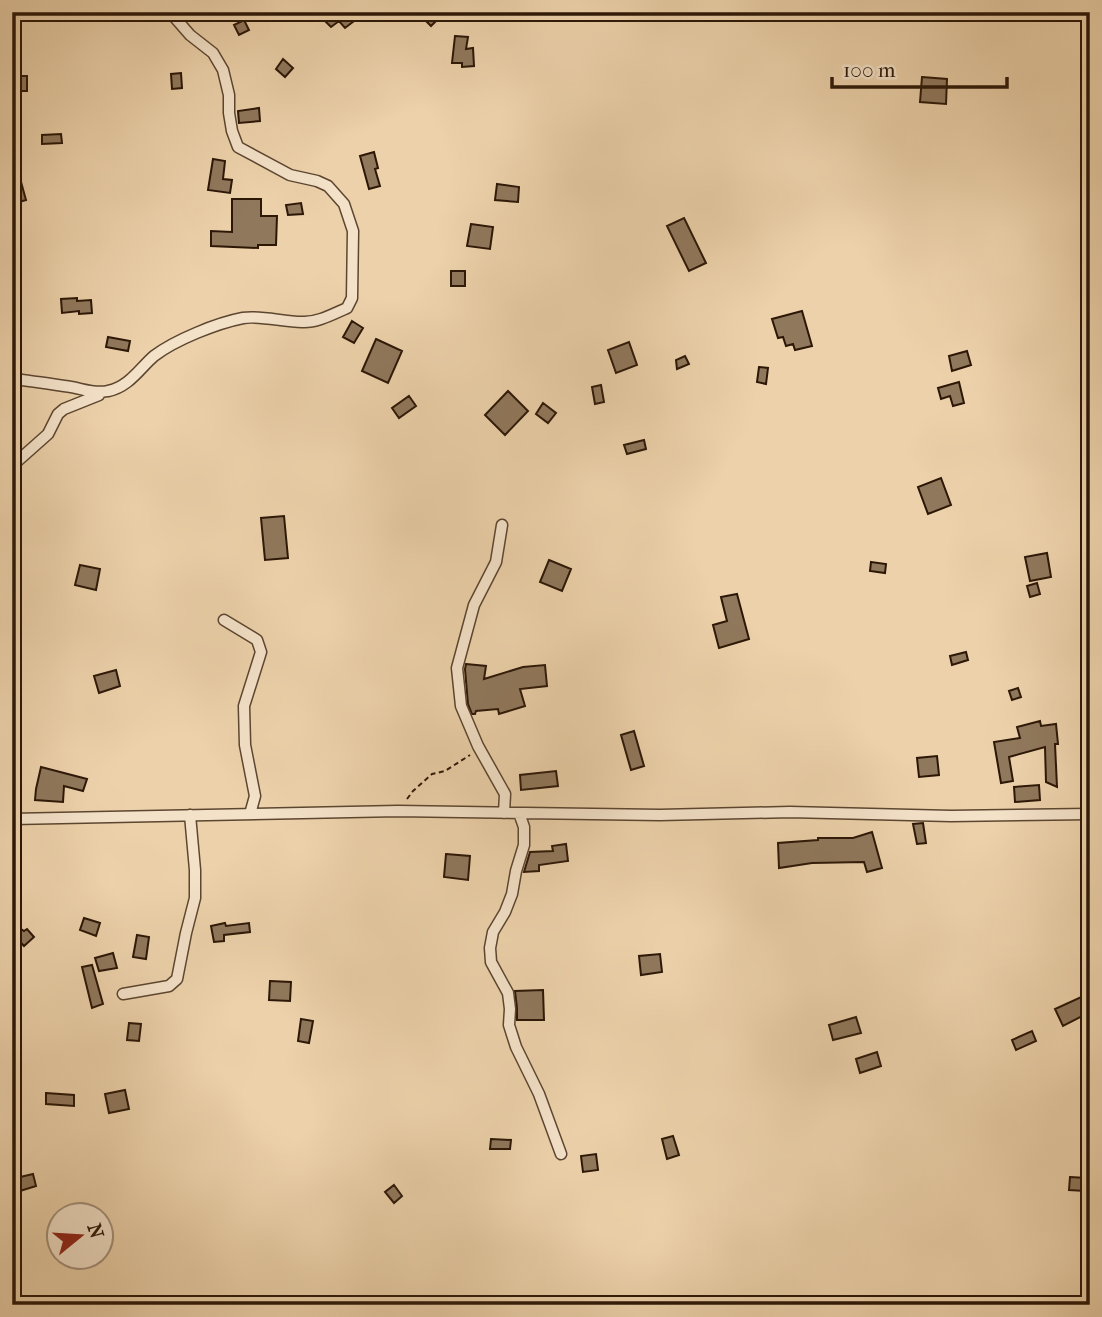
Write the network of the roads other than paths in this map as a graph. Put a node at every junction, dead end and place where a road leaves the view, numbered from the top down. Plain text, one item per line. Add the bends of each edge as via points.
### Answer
1 (170, 12) edge
2 (12, 379) edge
3 (109, 391) junction
4 (12, 466) edge
5 (502, 525) dead end
6 (224, 620) dead end
7 (504, 813) junction
8 (519, 813) junction
9 (250, 814) junction
10 (1090, 814) edge
11 (190, 815) junction
12 (12, 819) edge
13 (123, 994) dead end
14 (561, 1154) dead end

1 - 3 street via 213,53 223,70 238,147 290,175 328,186 344,204 353,231 352,298 347,308 304,323 245,317 206,329 155,356
2 - 3 street
3 - 4 street via 64,409 48,434
5 - 7 street via 496,562 474,605 457,668 461,706 505,794
6 - 9 street via 257,640 261,652 244,706 245,746 255,796
7 - 8 street
7 - 9 street
8 - 10 street
8 - 14 street via 524,845 512,894 493,932 491,962 508,993 509,1025 516,1047
9 - 11 street
11 - 12 street
11 - 13 street via 195,898 177,979 169,986

